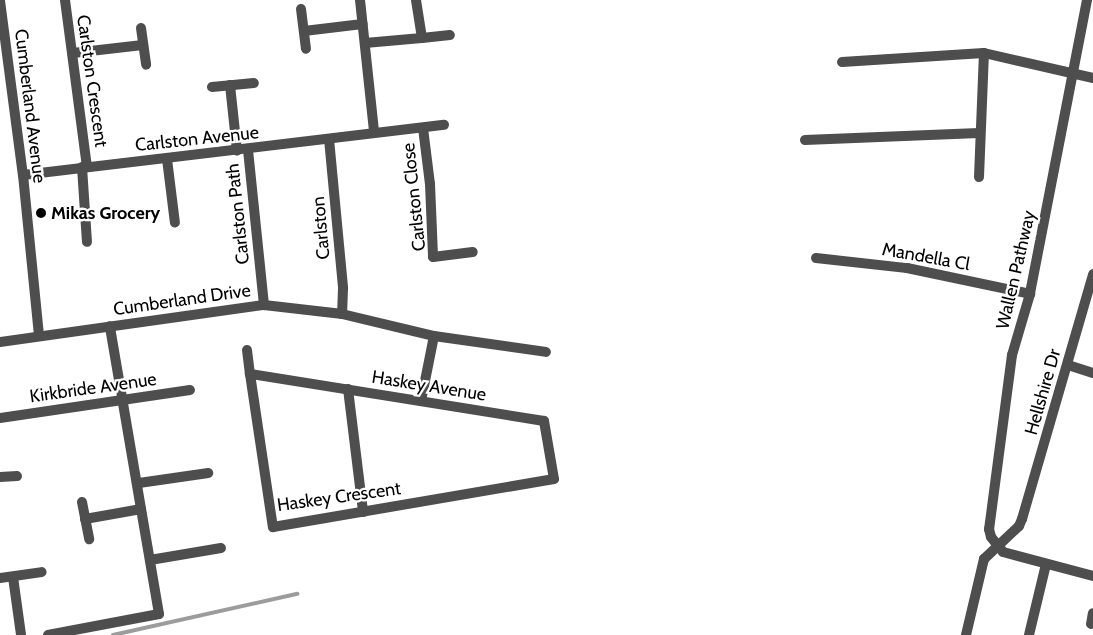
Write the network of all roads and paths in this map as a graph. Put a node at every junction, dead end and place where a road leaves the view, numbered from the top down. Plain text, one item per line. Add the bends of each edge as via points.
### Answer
1 (65, 0) edge
2 (360, 0) edge
3 (416, 0) edge
4 (1087, 0) edge
5 (0, 1) edge
6 (300, 10) dead end
7 (363, 24) junction
8 (141, 28) dead end
9 (304, 31) junction
10 (450, 35) dead end
11 (422, 38) junction
12 (365, 43) junction
13 (144, 45) junction
14 (306, 49) dead end
15 (73, 53) junction
16 (984, 53) junction
17 (842, 62) dead end
18 (146, 65) dead end
19 (1073, 71) junction
20 (1093, 78) edge
21 (254, 83) dead end
22 (230, 85) junction
23 (212, 88) dead end
24 (444, 125) dead end
25 (423, 128) junction
26 (374, 132) junction
27 (979, 133) junction
28 (329, 139) junction
29 (805, 140) dead end
30 (248, 150) junction
31 (237, 151) junction
32 (167, 159) junction
33 (84, 167) junction
34 (23, 176) junction
35 (979, 177) dead end
36 (175, 223) dead end
37 (88, 242) dead end
38 (473, 252) dead end
39 (816, 258) dead end
40 (1093, 274) edge
41 (1030, 294) junction
42 (264, 305) junction
43 (342, 314) junction
44 (110, 326) junction
45 (39, 335) junction
46 (434, 336) junction
47 (0, 342) edge
48 (247, 350) dead end
49 (546, 352) dead end
50 (1068, 365) junction
51 (1093, 373) edge
52 (250, 374) junction
53 (348, 389) junction
54 (190, 390) dead end
55 (123, 400) junction
56 (421, 401) junction
57 (0, 418) edge
58 (208, 473) dead end
59 (16, 476) dead end
60 (0, 477) edge
61 (554, 479) joint
62 (139, 483) junction
63 (82, 502) dead end
64 (141, 509) junction
65 (363, 512) junction
66 (85, 519) junction
67 (90, 539) dead end
68 (997, 546) junction
69 (221, 548) dead end
70 (150, 560) junction
71 (1046, 564) junction
72 (42, 572) dead end
73 (1093, 576) edge
74 (13, 577) junction
75 (0, 578) edge
76 (1093, 613) edge
77 (1091, 624) dead end
78 (21, 635) edge
79 (48, 635) edge
80 (966, 635) edge
81 (1029, 635) edge

1 - 15 street, Carlston Crescent
2 - 7 street
3 - 11 street
4 - 19 street, Wallen Pathway
5 - 34 street, Cumberland Avenue
6 - 9 street
7 - 9 street
7 - 12 street
8 - 13 street
9 - 14 street
10 - 11 street
11 - 12 street
12 - 26 street
13 - 15 street
13 - 18 street
15 - 33 street, Carlston Crescent
16 - 17 street
16 - 19 street
16 - 27 street
19 - 20 street
19 - 41 street, Wallen Pathway
21 - 22 street
22 - 23 street
22 - 31 street
24 - 25 street, Carlston Avenue
25 - 26 street, Carlston Avenue
25 - 38 street, Carlston Close via 430,184 433,256
26 - 28 street, Carlston Avenue
27 - 29 street
27 - 35 street
28 - 30 street, Carlston Avenue
28 - 43 street, Carlston via 343,288
30 - 31 street, Carlston Avenue
30 - 42 street, Carlston Path
31 - 32 street, Carlston Avenue
32 - 33 street, Carlston Avenue
32 - 36 street
33 - 34 street, Carlston Avenue
33 - 37 street, Carlston Crescent
34 - 45 street, Cumberland Avenue
39 - 41 street, Mandella Cl via 907,268
40 - 50 street, Hellshire Dr
41 - 68 street, Wallen Pathway via 1012,355 989,529
42 - 43 street, Cumberland Drive
42 - 44 street, Cumberland Drive
43 - 46 street, Cumberland Drive
44 - 45 street, Cumberland Drive
44 - 55 street
45 - 47 street, Cumberland Drive
46 - 49 street, Cumberland Drive
46 - 56 street
48 - 52 street, Haskey Crescent
50 - 51 street
50 - 68 street, Hellshire Dr via 1019,526
52 - 53 street, Haskey Avenue
52 - 65 street, Haskey Crescent via 273,527
53 - 56 street, Haskey Avenue
53 - 65 street
54 - 55 street, Kirkbride Avenue
55 - 57 street, Kirkbride Avenue
55 - 62 street
56 - 61 street, Haskey Avenue via 544,421
58 - 62 street
59 - 60 street
61 - 65 street, Haskey Crescent
62 - 64 street
63 - 66 street
64 - 66 street
64 - 70 street
66 - 67 street
68 - 71 street via 1003,552
68 - 80 street via 984,559
69 - 70 street
70 - 79 street via 159,614
71 - 73 street
71 - 81 street
72 - 74 street
74 - 75 street
74 - 78 street
76 - 77 street

